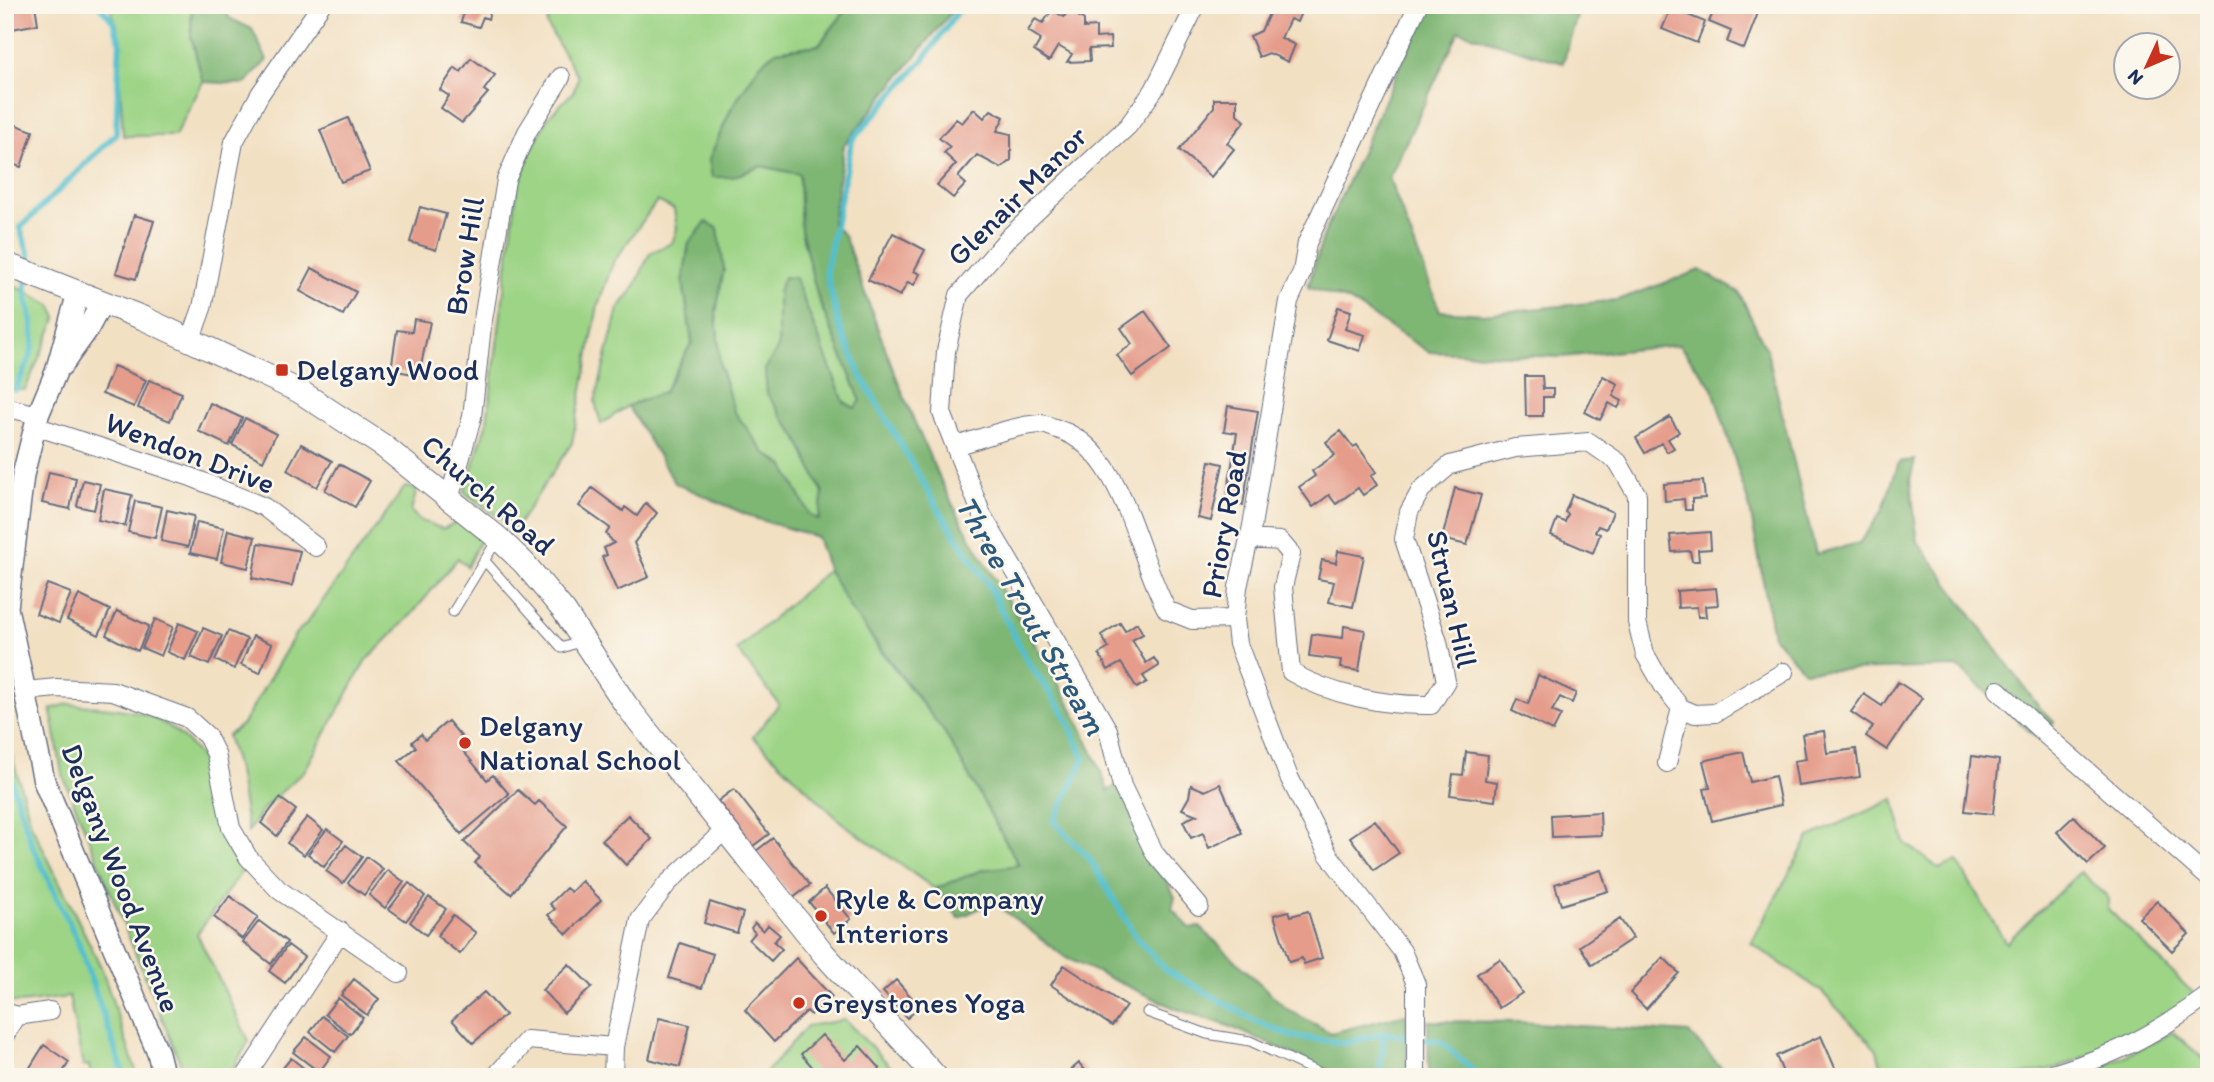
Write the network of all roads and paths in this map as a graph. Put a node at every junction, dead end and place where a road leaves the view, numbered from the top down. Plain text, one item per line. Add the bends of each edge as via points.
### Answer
1 (321, 5) edge
2 (1196, 5) edge
3 (1418, 5) edge
4 (561, 77) dead end
5 (7, 265) edge
6 (78, 293) junction
7 (102, 302) junction
8 (191, 339) junction
9 (56, 372) junction
10 (5, 407) edge
11 (37, 420) junction
12 (956, 446) junction
13 (450, 496) junction
14 (498, 538) junction
15 (1249, 539) junction
16 (316, 547) dead end
17 (484, 560) junction
18 (6, 608) edge
19 (453, 612) dead end
20 (1235, 619) junction
21 (583, 640) junction
22 (1784, 672) dead end
23 (1998, 690) dead end
24 (25, 691) junction
25 (1681, 708) junction
26 (1667, 763) dead end
27 (725, 830) junction
28 (2209, 878) edge
29 (1199, 906) dead end
30 (341, 931) junction
31 (399, 973) dead end
32 (2209, 995) edge
33 (50, 1011) dead end
34 (1147, 1012) dead end
35 (11, 1014) edge
36 (5, 1035) edge
37 (614, 1047) junction
38 (1417, 1069) edge
39 (163, 1077) edge
40 (245, 1077) edge
41 (495, 1077) edge
42 (613, 1077) edge
43 (936, 1077) edge
44 (1328, 1077) edge
45 (2042, 1077) edge

1 - 8 street via 260,94 234,142 202,308
2 - 12 street, Glenair Manor via 1154,90 1128,126 1008,238 959,295 946,351 942,413
3 - 15 street, Priory Road via 1307,243 1278,357
4 - 13 street, Brow Hill via 527,132 506,180 472,417
5 - 6 main road, Church Road
6 - 7 main road, Church Road
6 - 9 street, Delgany Wood Avenue
7 - 8 main road, Church Road
7 - 9 street, Delgany Wood Avenue
8 - 13 main road, Church Road via 299,391
9 - 11 street, Delgany Wood Avenue
10 - 11 street, Wendon Drive
11 - 16 street, Wendon Drive via 264,507
11 - 18 street, Delgany Wood Avenue via 21,486
12 - 20 street via 1042,424 1078,436 1105,468 1124,503 1153,585 1167,610 1192,620
12 - 29 street, Glenair Manor via 982,515 1108,730 1122,786 1155,854
13 - 14 main road, Church Road
14 - 17 lane
14 - 21 main road, Church Road via 524,562
15 - 20 street, Priory Road
15 - 25 street, Struan Hill via 1280,541 1291,554 1283,587 1291,672 1314,686 1408,705 1431,705 1446,681 1404,539 1409,512 1421,491 1450,465 1515,448 1588,442 1618,462 1637,495 1637,622 1645,654
17 - 19 lane
17 - 21 lane via 562,648
18 - 24 street, Delgany Wood Avenue
20 - 38 street, Priory Road via 1238,644 1288,775 1328,854 1402,951 1416,984
21 - 27 main road, Church Road via 625,705
22 - 25 street via 1716,712 1695,714
23 - 28 street
24 - 30 street via 113,691 187,718 207,736 216,754 231,828 248,857 279,890
24 - 39 street, Delgany Wood Avenue via 44,781 158,1053
25 - 26 street
27 - 37 street via 667,884 640,920
27 - 43 main road, Church Road via 861,999
30 - 31 street
30 - 40 street
32 - 45 street via 2158,1032 2094,1062
33 - 35 street
34 - 44 lane via 1207,1034 1250,1041
35 - 36 street
37 - 41 street via 527,1040
37 - 42 street

